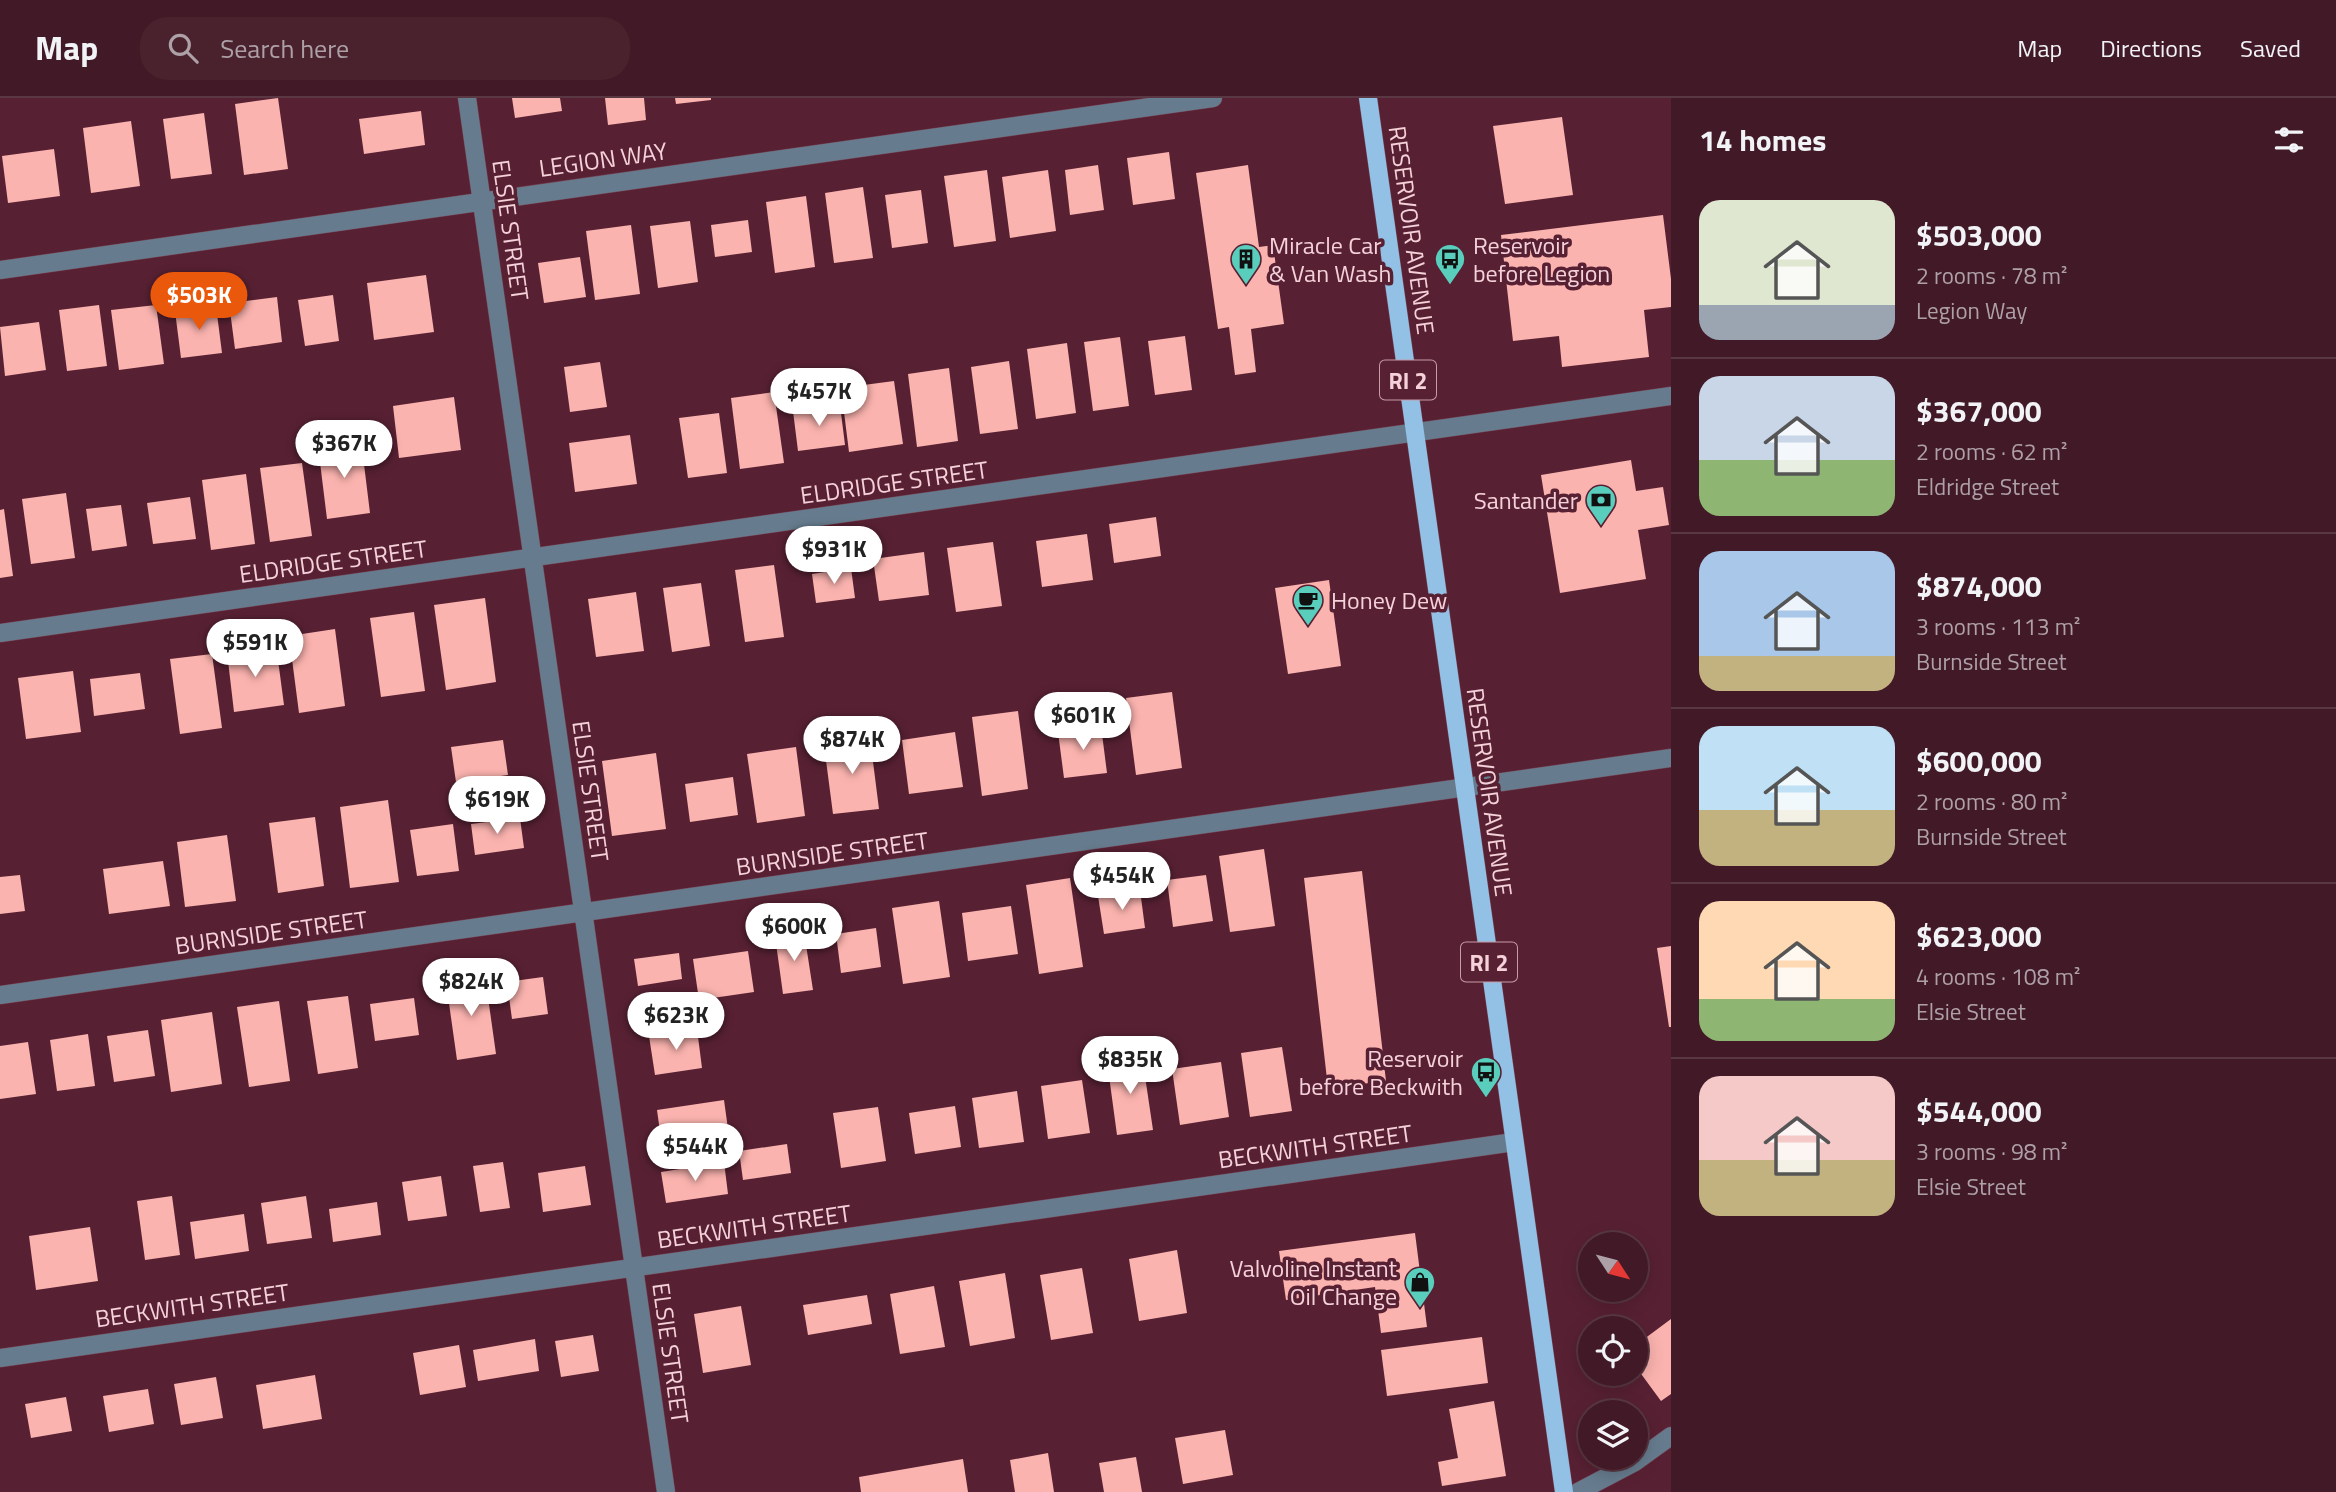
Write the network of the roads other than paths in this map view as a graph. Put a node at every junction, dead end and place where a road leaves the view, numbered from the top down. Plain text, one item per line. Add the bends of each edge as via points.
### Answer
1 (467, 98) edge
2 (1213, 98) edge
3 (1368, 98) edge
4 (482, 201) junction
5 (0, 270) edge
6 (1671, 396) edge
7 (1415, 432) junction
8 (533, 558) junction
9 (0, 633) edge
10 (1671, 758) edge
11 (1465, 788) junction
12 (583, 913) junction
13 (0, 995) edge
14 (1514, 1142) junction
15 (634, 1268) junction
16 (0, 1357) edge
17 (1671, 1436) edge
18 (666, 1492) edge
19 (1564, 1492) edge
20 (1578, 1492) edge

1 - 4 street, ELSIE STREET
2 - 4 street, LEGION WAY
3 - 7 main road, RESERVOIR AVENUE / RI 2
4 - 5 street, LEGION WAY
4 - 8 street, ELSIE STREET
6 - 7 street, ELDRIDGE STREET
7 - 8 street, ELDRIDGE STREET
7 - 11 main road, RESERVOIR AVENUE / RI 2
8 - 9 street, ELDRIDGE STREET
8 - 12 street, ELSIE STREET
10 - 11 street, BURNSIDE STREET
11 - 12 street, BURNSIDE STREET
11 - 14 main road, RESERVOIR AVENUE / RI 2
12 - 13 street, BURNSIDE STREET
12 - 15 street, ELSIE STREET
14 - 15 street, BECKWITH STREET
14 - 19 main road, RESERVOIR AVENUE / RI 2
15 - 16 street, BECKWITH STREET
15 - 18 street, ELSIE STREET
17 - 20 street via 1635,1462

